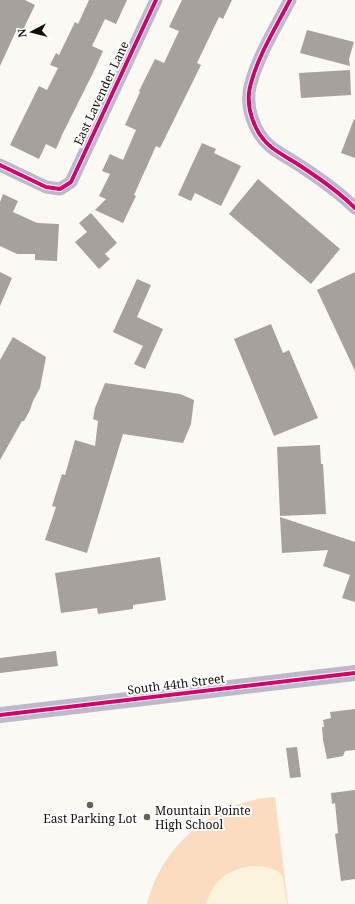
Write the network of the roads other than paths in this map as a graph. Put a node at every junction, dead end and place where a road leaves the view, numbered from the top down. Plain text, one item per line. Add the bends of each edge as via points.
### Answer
1 (156, 0) edge
2 (290, 0) edge
3 (0, 165) edge
4 (355, 208) edge
5 (355, 673) edge
6 (0, 715) edge

1 - 3 street, East Lavender Lane via 71,182 60,189 46,187
2 - 4 street via 250,84 251,114 263,139 272,148 326,183
5 - 6 street, South 44th Street

